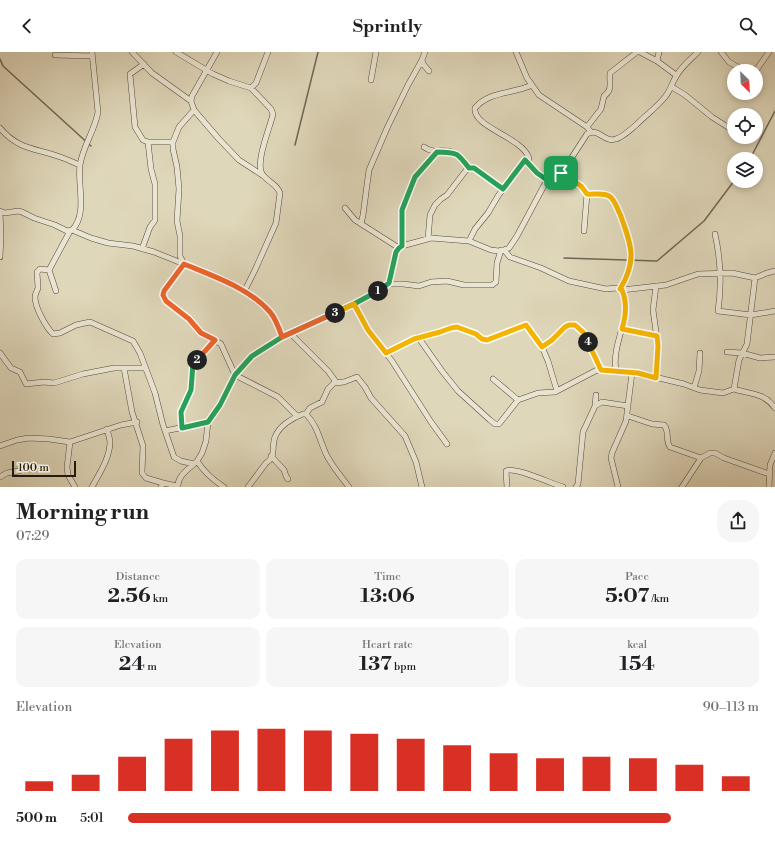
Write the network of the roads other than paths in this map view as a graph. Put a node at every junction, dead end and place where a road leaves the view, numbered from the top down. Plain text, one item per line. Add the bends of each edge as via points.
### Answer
1 (132, 52) edge
2 (176, 52) edge
3 (217, 52) edge
4 (268, 52) edge
5 (376, 52) edge
6 (426, 52) edge
7 (516, 52) edge
8 (637, 52) edge
9 (640, 52) edge
10 (659, 52) edge
11 (698, 52) edge
12 (720, 52) edge
13 (770, 52) edge
14 (92, 54) edge
15 (55, 55) dead end
16 (422, 60) junction
17 (657, 61) junction
18 (144, 64) junction
19 (207, 70) junction
20 (429, 71) dead end
21 (676, 75) junction
22 (371, 80) dead end
23 (532, 85) junction
24 (672, 87) junction
25 (251, 88) junction
26 (192, 101) junction
27 (194, 110) junction
28 (587, 127) junction
29 (727, 127) edge
30 (0, 128) edge
31 (591, 132) junction
32 (148, 142) junction
33 (173, 142) junction
34 (424, 147) dead end
35 (437, 152) junction
36 (525, 160) junction
37 (80, 165) junction
38 (469, 168) junction
39 (561, 173) junction
40 (263, 176) junction
41 (547, 180) junction
42 (503, 189) junction
43 (587, 194) junction
44 (345, 208) dead end
45 (0, 212) edge
46 (361, 224) junction
47 (71, 231) junction
48 (584, 231) dead end
49 (715, 234) dead end
50 (428, 239) junction
51 (469, 241) junction
52 (400, 247) junction
53 (142, 249) junction
54 (503, 250) junction
55 (0, 257) edge
56 (184, 264) junction
57 (49, 270) junction
58 (721, 272) junction
59 (775, 272) edge
60 (755, 278) junction
61 (388, 284) junction
62 (656, 286) junction
63 (621, 289) junction
64 (56, 291) dead end
65 (244, 292) junction
66 (354, 304) junction
67 (775, 311) edge
68 (751, 315) junction
69 (622, 329) junction
70 (290, 333) junction
71 (657, 336) junction
72 (282, 337) junction
73 (418, 337) junction
74 (215, 340) junction
75 (542, 347) junction
76 (726, 352) dead end
77 (0, 353) edge
78 (386, 353) junction
79 (700, 353) dead end
80 (742, 353) junction
81 (775, 357) edge
82 (124, 368) junction
83 (144, 368) junction
84 (601, 370) junction
85 (616, 371) junction
86 (632, 373) junction
87 (235, 375) junction
88 (656, 378) junction
89 (494, 379) dead end
90 (336, 382) junction
91 (694, 388) junction
92 (734, 389) junction
93 (558, 391) junction
94 (596, 395) dead end
95 (518, 400) junction
96 (595, 406) junction
97 (628, 406) junction
98 (775, 408) edge
99 (306, 414) junction
100 (298, 416) junction
101 (628, 416) junction
102 (137, 422) junction
103 (208, 422) junction
104 (182, 428) junction
105 (107, 430) junction
106 (165, 431) junction
107 (70, 442) junction
108 (447, 444) dead end
109 (0, 446) edge
110 (775, 453) edge
111 (271, 456) junction
112 (701, 458) junction
113 (195, 462) junction
114 (19, 471) dead end
115 (769, 474) junction
116 (0, 476) edge
117 (288, 479) dead end
118 (162, 485) edge
119 (178, 486) edge
120 (556, 486) edge
121 (75, 487) edge
122 (92, 487) edge
123 (224, 487) edge
124 (248, 487) edge
125 (348, 487) edge
126 (422, 487) edge
127 (507, 487) edge
128 (563, 487) edge
129 (576, 487) edge
130 (618, 487) edge
131 (682, 487) edge
132 (769, 487) edge

1 - 18 street
2 - 19 street
3 - 19 street
4 - 25 street via 256,83
5 - 22 street
6 - 16 street
7 - 23 street
8 - 28 street via 610,73 611,89 604,96 600,111
9 - 17 street
10 - 17 street
11 - 21 street
12 - 13 street via 729,62 745,71 757,69
14 - 15 street
14 - 37 street via 98,112
16 - 20 street
16 - 46 street via 369,170
17 - 21 street
18 - 26 street via 152,73
18 - 32 street via 129,76 135,127 143,140
19 - 25 street
19 - 26 street via 192,96
21 - 24 street
23 - 28 street via 539,95
23 - 36 street via 484,98 474,110 482,122 524,149 529,158 528,162
24 - 29 street
24 - 31 street via 655,108 616,139
25 - 40 street via 273,114 260,162
26 - 27 street
27 - 33 street via 179,127
27 - 40 street via 239,160
28 - 31 street
30 - 37 street via 26,148 62,157
31 - 39 street via 587,134
32 - 33 street
32 - 53 street via 155,184 155,220
33 - 56 street via 179,189 176,221 180,236 180,256
34 - 35 street
35 - 38 street via 453,152 462,158
35 - 52 street via 415,177 407,196 402,210
36 - 41 street
36 - 42 street
37 - 47 street via 80,210 76,225
38 - 42 street via 474,168
38 - 50 street via 430,215
39 - 41 street
39 - 43 street via 581,186
40 - 65 street via 279,189 276,223
41 - 54 street via 518,236 509,248
42 - 51 street
43 - 48 street
43 - 63 street via 603,194 611,198 627,232 631,260 627,278
44 - 46 street
45 - 47 street via 22,212
45 - 55 street
46 - 52 street
47 - 53 street via 102,242
47 - 57 street
49 - 58 street
50 - 51 street
50 - 52 street
51 - 54 street via 491,250
52 - 61 street via 393,262
53 - 56 street
54 - 61 street via 497,263 496,282 492,285 464,285 447,281 419,286
54 - 63 street via 510,257 570,281 606,289
56 - 65 street via 229,282
56 - 74 street via 163,295 166,301 189,319 201,333
57 - 64 street
57 - 83 street via 40,269 37,272 38,289 35,297 45,324 53,334 76,325 93,323 133,341
58 - 60 street
58 - 62 street via 698,274
58 - 68 street via 718,311
59 - 60 street
60 - 68 street
61 - 66 street
62 - 63 street
62 - 71 street via 653,310
63 - 69 street via 625,313
65 - 72 street via 270,312
66 - 70 street
66 - 78 street via 368,330
67 - 68 street
68 - 80 street via 747,344
69 - 71 street
69 - 85 street via 615,356
70 - 72 street
70 - 90 street
71 - 88 street
72 - 87 street via 252,356
73 - 75 street via 457,327 487,340 526,325
73 - 78 street
73 - 95 street via 458,391 495,424 504,419
74 - 87 street via 221,344
74 - 104 street via 193,364 191,390 181,412
75 - 84 street via 565,327 575,325 584,333
75 - 93 street
76 - 80 street
77 - 82 street via 11,368 20,372 26,384 54,383 83,374
78 - 108 street
79 - 91 street via 699,371
80 - 81 street via 760,358
80 - 92 street
82 - 83 street
82 - 102 street via 132,412
83 - 106 street
84 - 85 street
84 - 93 street
85 - 86 street
86 - 88 street
86 - 97 street
87 - 100 street via 278,397
87 - 103 street
88 - 91 street
89 - 95 street
90 - 99 street via 328,389 322,402 310,408
90 - 126 street via 357,377 360,380 371,398 405,436 416,462
91 - 92 street via 723,393
92 - 98 street via 763,396
93 - 95 street via 538,393
94 - 96 street
96 - 97 street via 602,402
96 - 129 street via 582,432
97 - 101 street
99 - 100 street
99 - 125 street via 319,434 327,455
100 - 111 street via 284,424 274,438 274,452
101 - 112 street via 664,425 668,432 667,441 670,447
101 - 130 street via 611,458
102 - 105 street
102 - 118 street via 144,446 142,473 146,478
103 - 104 street
103 - 113 street via 206,441 202,453
104 - 106 street
105 - 107 street
105 - 122 street via 110,443 108,452 104,466
106 - 113 street via 174,458
107 - 109 street via 29,438
107 - 121 street via 67,467
110 - 115 street
111 - 117 street via 284,470
111 - 124 street via 270,461
112 - 115 street via 706,454 715,453
112 - 131 street
113 - 119 street via 179,478
113 - 123 street
114 - 116 street
115 - 132 street
118 - 119 street
120 - 127 street via 529,474 508,469
120 - 128 street

